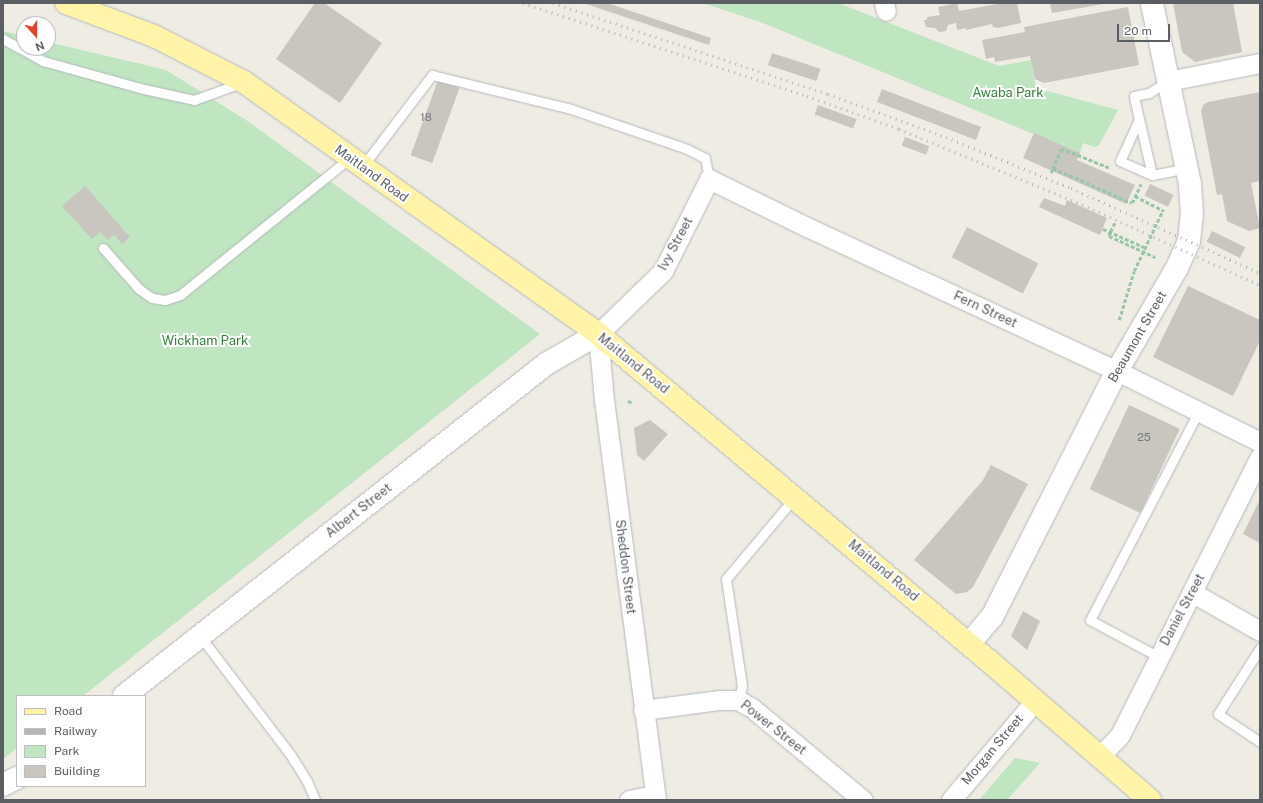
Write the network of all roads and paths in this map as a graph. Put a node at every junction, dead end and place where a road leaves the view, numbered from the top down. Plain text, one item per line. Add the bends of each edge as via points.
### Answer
1 (66, 3) edge
2 (1152, 3) edge
3 (3, 38) edge
4 (1260, 63) edge
5 (1168, 81) junction
6 (244, 82) junction
7 (1139, 119) junction
8 (356, 163) junction
9 (1053, 168) junction
10 (1188, 168) junction
11 (1117, 171) dead end
12 (1051, 173) dead end
13 (1152, 175) junction
14 (709, 179) junction
15 (1142, 180) dead end
16 (1135, 196) junction
17 (1114, 223) dead end
18 (1103, 229) dead end
19 (1111, 232) junction
20 (1144, 247) junction
21 (103, 248) dead end
22 (1155, 257) dead end
23 (1119, 320) dead end
24 (598, 334) junction
25 (1117, 371) junction
26 (628, 401) dead end
27 (633, 403) dead end
28 (1199, 411) junction
29 (1260, 442) edge
30 (1260, 457) edge
31 (795, 497) junction
32 (1193, 593) junction
33 (1260, 634) edge
34 (200, 636) junction
35 (969, 644) junction
36 (1159, 657) junction
37 (125, 695) edge
38 (738, 700) junction
39 (1035, 701) junction
40 (643, 710) junction
41 (1260, 742) edge
42 (1099, 757) junction
43 (16, 778) edge
44 (3, 785) edge
45 (655, 797) edge
46 (315, 800) edge
47 (629, 800) edge
48 (863, 800) edge
49 (951, 800) edge
50 (1150, 800) edge

1 - 6 main road, Maitland Road via 154,36
2 - 5 main road, Beaumont Street
3 - 6 lane via 43,61 194,100
4 - 5 street
5 - 7 lane via 1149,93 1134,96
5 - 10 main road, Beaumont Street
6 - 8 main road, Maitland Road
7 - 13 lane
7 - 13 lane via 1120,161
8 - 14 lane via 432,75 571,109 687,149 706,158
8 - 21 lane via 180,295 165,300 152,298 139,289
8 - 24 main road, Maitland Road
9 - 11 path via 1062,149
9 - 12 path
9 - 16 path via 1132,203
10 - 13 lane
10 - 25 main road, Beaumont Street via 1192,214 1189,241 1177,268
14 - 24 street, Ivy Street via 663,271
14 - 25 street, Fern Street
15 - 16 path
16 - 20 path, bridge via 1163,210
17 - 19 path
18 - 19 path
19 - 20 path
19 - 22 path via 1109,236
20 - 23 path, bridge
24 - 31 main road, Maitland Road
24 - 34 main road, Albert Street via 546,364
24 - 40 street, Sheddon Street
25 - 28 street, Fern Street
25 - 35 main road, Beaumont Street via 992,617
26 - 27 path
28 - 29 street, Fern Street
28 - 36 lane via 1090,620
30 - 32 street, Daniel Street
31 - 35 main road, Maitland Road
31 - 38 lane via 726,579 742,686
32 - 33 street
32 - 36 street, Daniel Street
33 - 41 lane via 1218,714
34 - 37 main road, Albert Street
34 - 46 lane via 290,754 307,781
35 - 39 main road, Maitland Road
36 - 42 street, Daniel Street via 1120,735
38 - 40 street, Power Street
38 - 48 street, Power Street via 752,708
39 - 42 main road, Maitland Road
39 - 49 street, Morgan Street
40 - 45 street, Sheddon Street
42 - 50 main road, Maitland Road
43 - 44 main road
45 - 47 street

